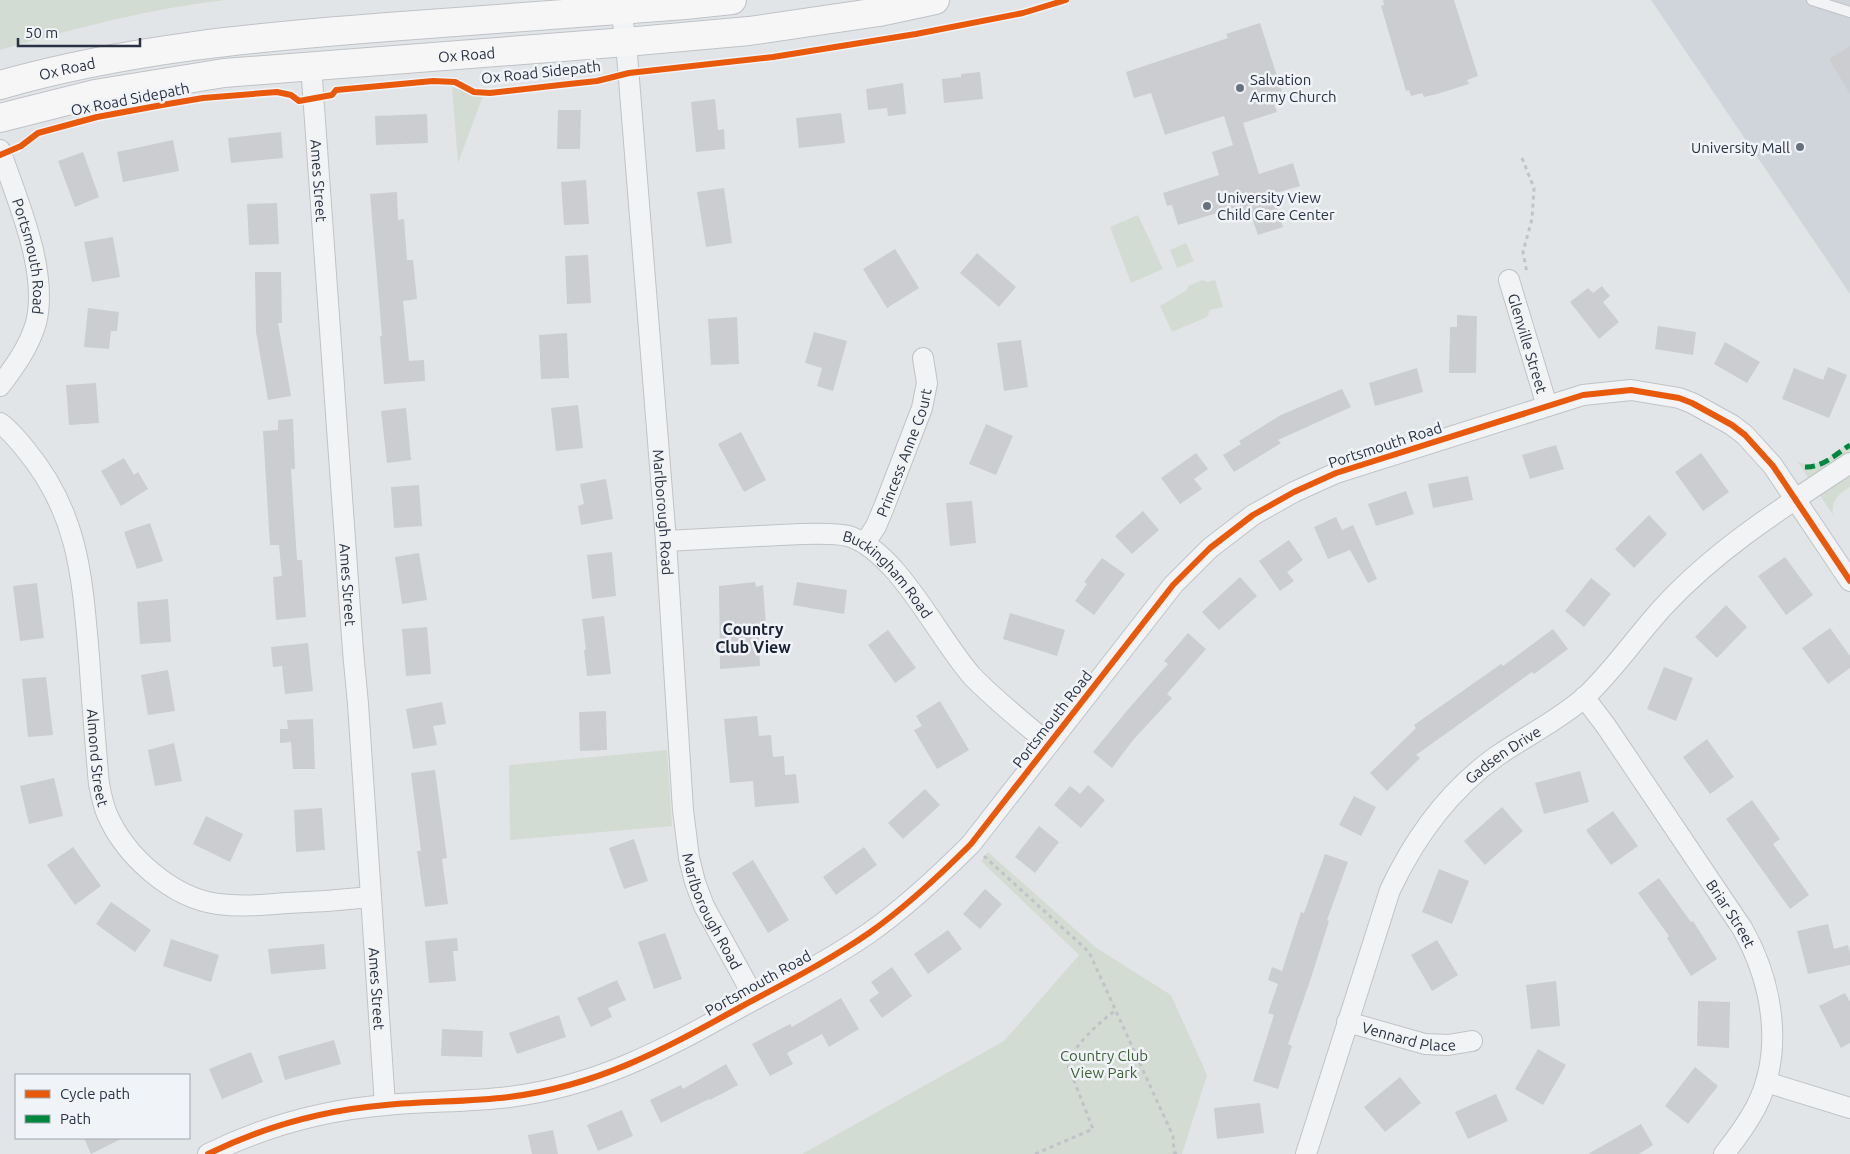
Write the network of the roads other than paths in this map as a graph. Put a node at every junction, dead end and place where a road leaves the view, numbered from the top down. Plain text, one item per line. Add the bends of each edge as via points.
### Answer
1 (732, 0) edge
2 (935, 0) edge
3 (1812, 0) edge
4 (621, 10) junction
5 (1850, 12) edge
6 (626, 42) junction
7 (311, 65) junction
8 (0, 85) edge
9 (0, 118) edge
10 (0, 150) edge
11 (1509, 280) road end
12 (923, 358) dead end
13 (0, 386) edge
14 (1548, 406) junction
15 (0, 423) edge
16 (1850, 463) edge
17 (1795, 499) junction
18 (666, 542) junction
19 (865, 543) junction
20 (1850, 581) edge
21 (1584, 697) junction
22 (1049, 744) junction
23 (371, 897) junction
24 (756, 999) junction
25 (1347, 1022) junction
26 (1472, 1041) dead end
27 (1766, 1082) junction
28 (385, 1105) junction
29 (1850, 1108) edge
30 (208, 1154) edge
31 (1306, 1154) edge
32 (1724, 1154) edge

1 - 4 main road, Ox Road
2 - 6 main road, Ox Road via 879,12 749,31
3 - 5 lane
4 - 6 street, Marlborough Road
4 - 8 main road, Ox Road via 226,41 150,51
6 - 7 main road, Ox Road
6 - 18 street, Marlborough Road
7 - 9 main road, Ox Road via 224,73 95,94
7 - 23 street, Ames Street
10 - 13 street, Portsmouth Road via 36,257 39,293 36,323 21,358
11 - 14 street, Glenville Street
12 - 19 street, Princess Anne Court via 926,383 922,408 876,526
14 - 17 street, Portsmouth Road via 1583,395 1631,390 1679,398 1745,435 1773,466
14 - 22 street, Portsmouth Road via 1336,473 1253,515 1210,548 1173,585
15 - 23 street, Almond Street via 8,428 41,469 58,498 72,533 84,591 98,784 106,813 118,836 153,874 195,898 216,904 244,906
16 - 17 street, Gadsen Drive
17 - 20 street, Portsmouth Road
17 - 21 street, Gadsen Drive via 1709,562 1665,605
18 - 19 street, Buckingham Road via 803,534 847,536
18 - 24 street, Marlborough Road via 689,858 704,906
19 - 22 street, Buckingham Road via 905,582 972,675 996,700
21 - 25 street, Gadsen Drive via 1477,771 1424,828 1390,890
21 - 27 street, Briar Street via 1753,946 1765,978 1771,1008 1772,1043
22 - 24 street, Portsmouth Road via 970,844 914,898 869,933
23 - 28 street, Ames Street
24 - 28 street, Portsmouth Road via 661,1051 586,1081 508,1097
25 - 26 street, Vennard Place via 1425,1044
25 - 31 street, Gadsen Drive
27 - 29 street
27 - 32 street, Briar Street via 1757,1106
28 - 30 street, Portsmouth Road via 297,1120

